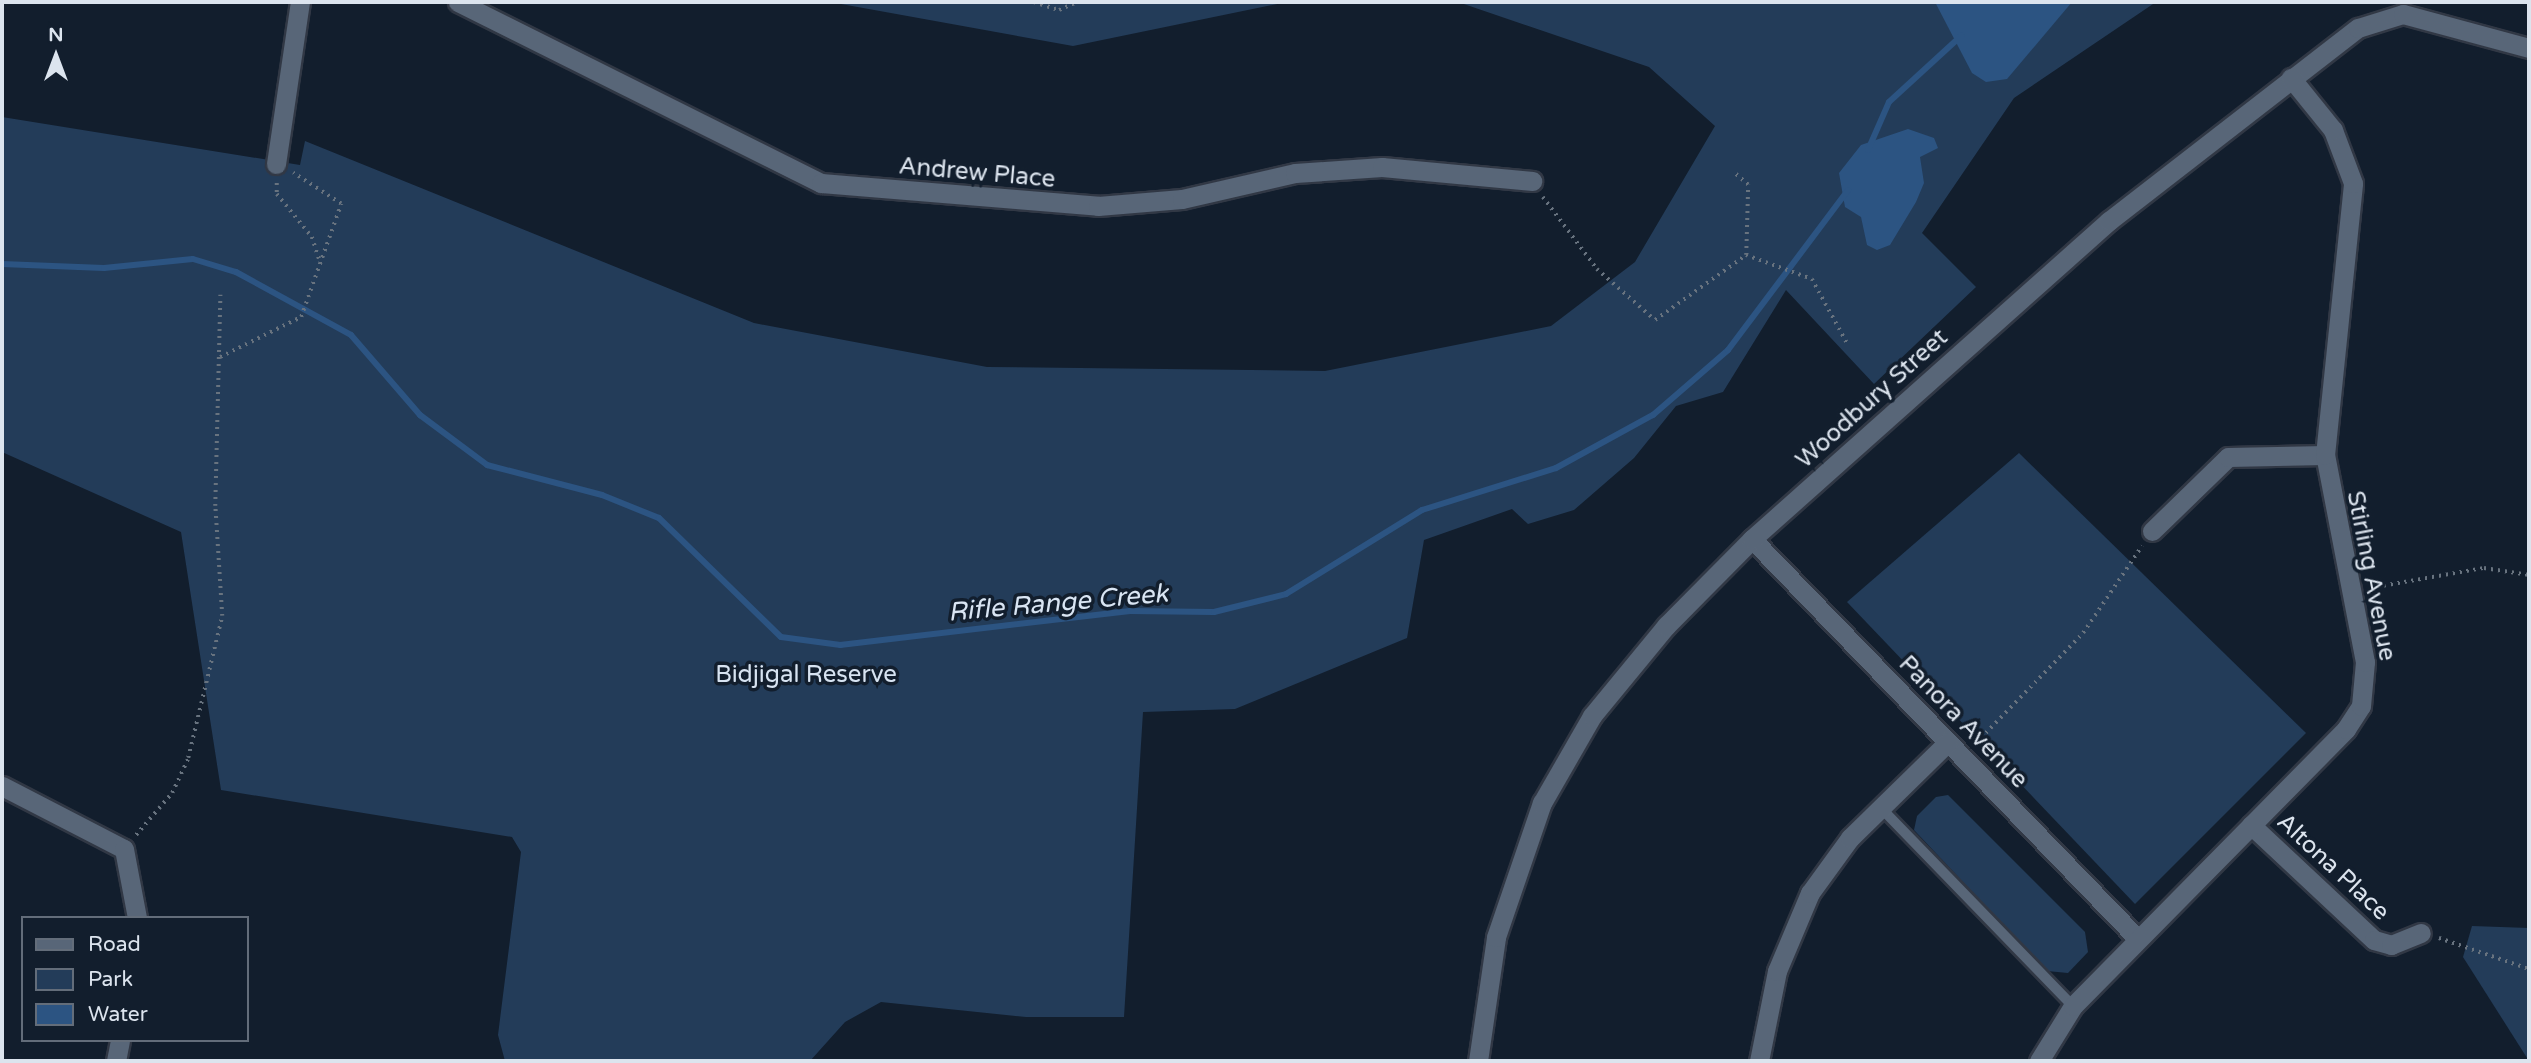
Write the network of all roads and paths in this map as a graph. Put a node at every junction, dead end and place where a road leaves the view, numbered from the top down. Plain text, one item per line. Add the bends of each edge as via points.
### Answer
1 (300, 2) edge
2 (458, 2) edge
3 (1034, 2) edge
4 (1077, 2) edge
5 (1776, 2) edge
6 (1816, 2) edge
7 (2529, 48) edge
8 (2291, 78) junction
9 (276, 164) junction
10 (1734, 173) dead end
11 (1532, 181) joint
12 (1746, 255) junction
13 (320, 262) junction
14 (220, 295) dead end
15 (1847, 343) dead end
16 (219, 358) junction
17 (2325, 455) junction
18 (2152, 531) joint
19 (1752, 539) junction
20 (2529, 575) edge
21 (2351, 592) junction
22 (1948, 742) junction
23 (1962, 757) junction
24 (2, 786) edge
25 (1881, 808) junction
26 (2251, 825) junction
27 (124, 849) junction
28 (137, 916) edge
29 (2421, 933) joint
30 (2137, 939) junction
31 (2529, 969) edge
32 (2073, 1006) junction
33 (120, 1042) edge
34 (116, 1061) edge
35 (1478, 1061) edge
36 (1759, 1061) edge
37 (2039, 1061) edge

1 - 9 street
2 - 11 street, Andrew Place via 821,183 1098,206 1182,199 1295,173 1381,167
3 - 4 path via 1059,10
5 - 6 path
7 - 8 street, Woodbury Street via 2422,17 2387,15 2358,28
8 - 17 street, Stirling Avenue via 2333,130 2353,183
8 - 19 street, Woodbury Street via 2109,221
9 - 13 path via 277,194 312,237
9 - 13 path via 330,191 341,204
10 - 12 path via 1748,185
11 - 12 path via 1597,269 1655,320
12 - 15 path via 1812,279
13 - 16 path via 301,317
14 - 16 path
16 - 27 path via 220,627 188,758 172,793
17 - 18 street via 2228,457
17 - 21 street, Stirling Avenue
18 - 23 path via 2082,633
19 - 22 street, Panora Avenue
19 - 35 street, Woodbury Street via 1666,626 1592,716 1542,803 1496,937
20 - 21 path via 2484,568
21 - 26 street, Stirling Avenue via 2365,662 2361,706
22 - 23 street, Panora Avenue
22 - 25 street
23 - 30 street, Panora Avenue
24 - 27 street
25 - 32 lane
25 - 36 street via 1827,865 1806,903 1777,971
26 - 29 street, Altona Place via 2374,940 2391,945
26 - 30 street, Stirling Avenue
27 - 28 street
29 - 31 path
30 - 32 street, Stirling Avenue
32 - 37 street, Stirling Avenue
33 - 34 street

